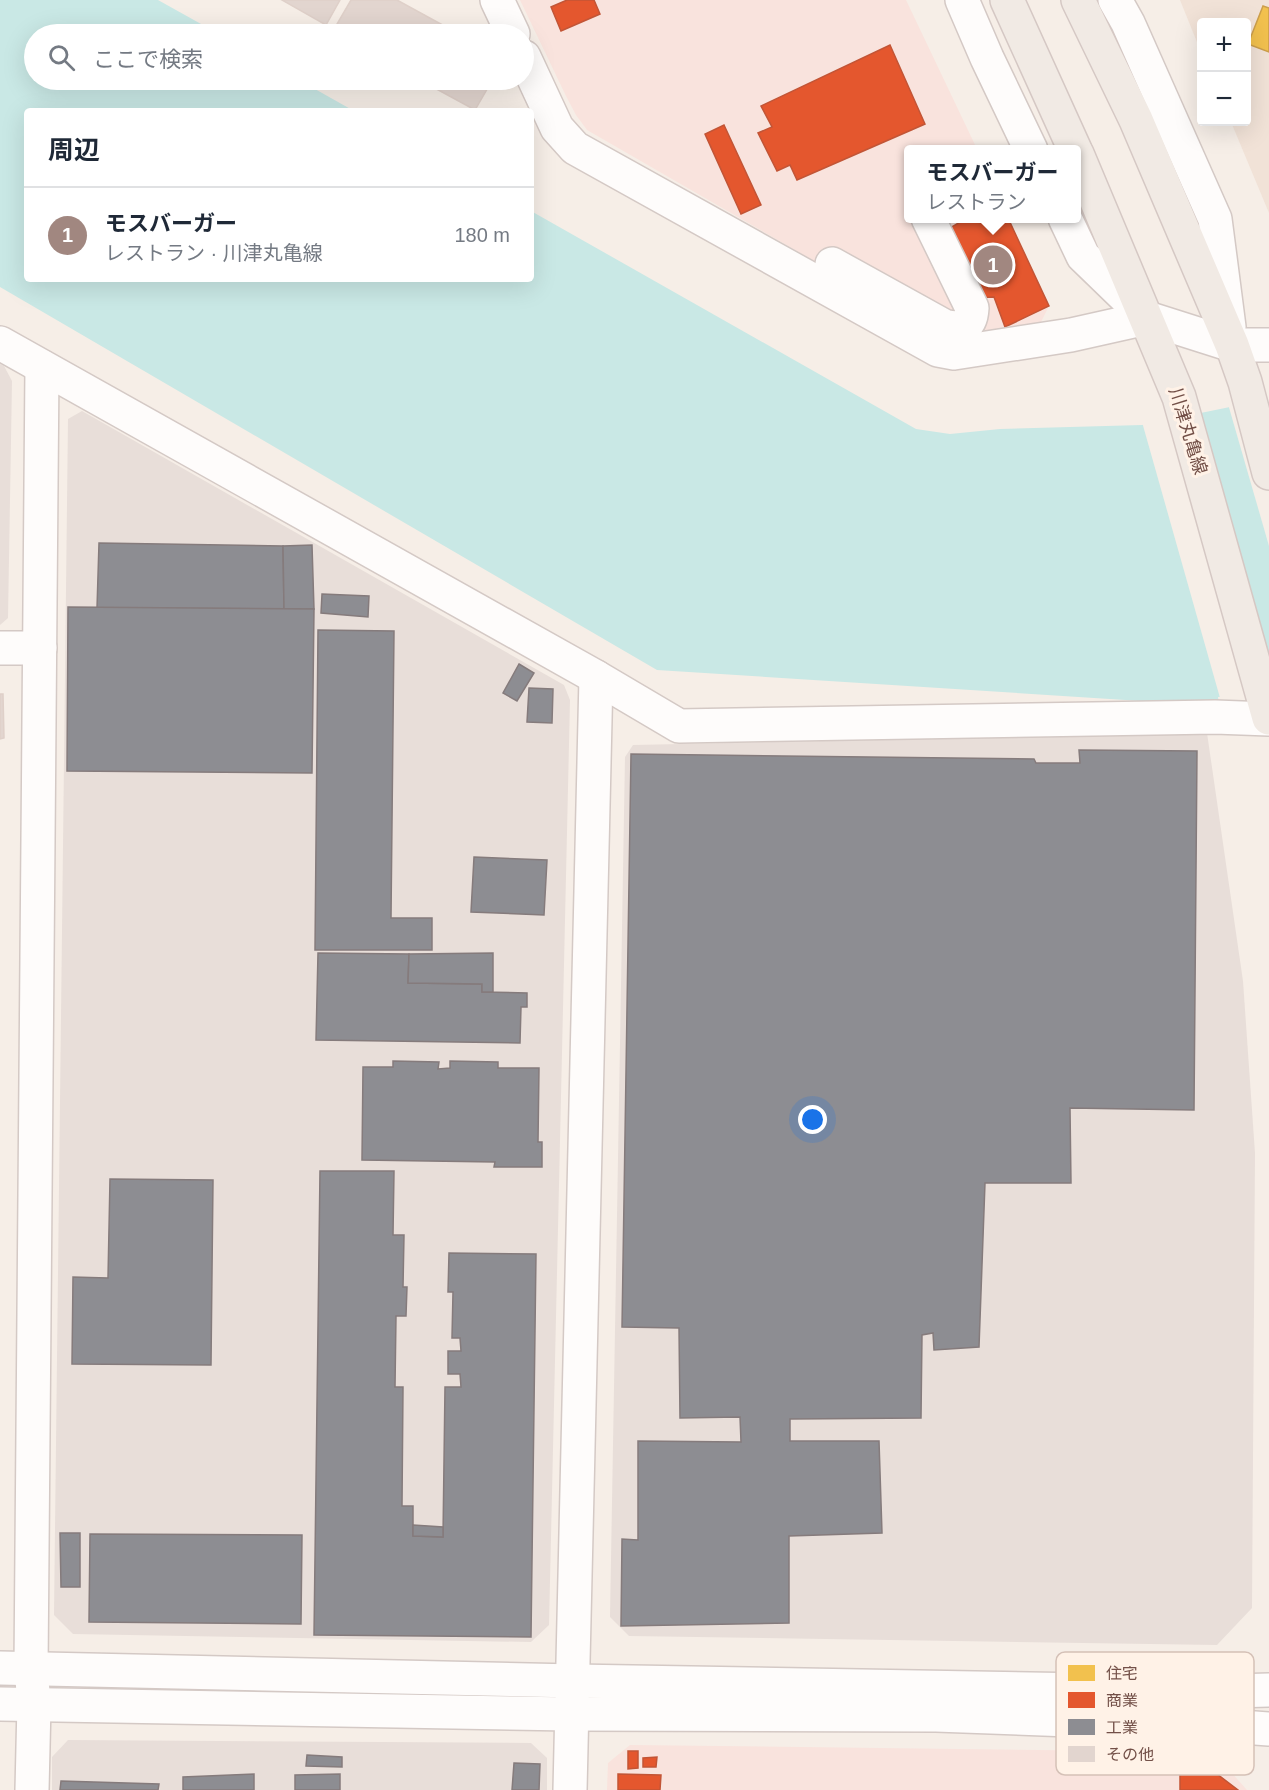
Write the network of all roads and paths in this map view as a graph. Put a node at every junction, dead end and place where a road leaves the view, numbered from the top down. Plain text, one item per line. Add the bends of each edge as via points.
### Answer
1 (497, 0) edge
2 (962, 0) edge
3 (1007, 0) edge
4 (1078, 0) edge
5 (1115, 0) edge
6 (508, 24) edge
7 (534, 79) edge
8 (1029, 145) edge
9 (1073, 145) edge
10 (1081, 163) edge
11 (930, 223) edge
12 (1067, 223) edge
13 (832, 264) dead end
14 (1147, 318) junction
15 (0, 343) edge
16 (1232, 345) junction
17 (1269, 345) edge
18 (42, 368) junction
19 (1269, 473) edge
20 (0, 648) edge
21 (40, 648) junction
22 (596, 677) junction
23 (1267, 714) edge
24 (16, 1668) edge
25 (574, 1681) junction
26 (1056, 1689) edge
27 (1269, 1689) edge
28 (1254, 1690) edge
29 (0, 1704) edge
30 (34, 1704) junction
31 (571, 1714) junction
32 (1056, 1720) edge
33 (1254, 1729) edge
34 (1269, 1730) edge
35 (32, 1790) edge
36 (570, 1790) edge

1 - 6 street
2 - 8 street
3 - 9 main road
4 - 16 main road via 1136,120
5 - 16 street via 1215,219
7 - 14 street via 557,128 575,148 938,350 954,353 1071,335
10 - 14 main road, 川津丸亀線
11 - 13 street via 972,308 972,318 965,326 944,326
12 - 14 street via 1083,256
14 - 16 street
14 - 23 main road, 川津丸亀線 via 1179,397
15 - 18 street
16 - 17 street
16 - 19 main road
18 - 21 street
18 - 22 street
20 - 21 street
21 - 24 street
22 - 23 street via 679,726
22 - 25 street
24 - 25 street
24 - 30 street
25 - 26 street
25 - 31 street
27 - 28 street
29 - 30 street
30 - 31 street
30 - 35 street
31 - 32 street via 936,1715
31 - 36 street
33 - 34 street

